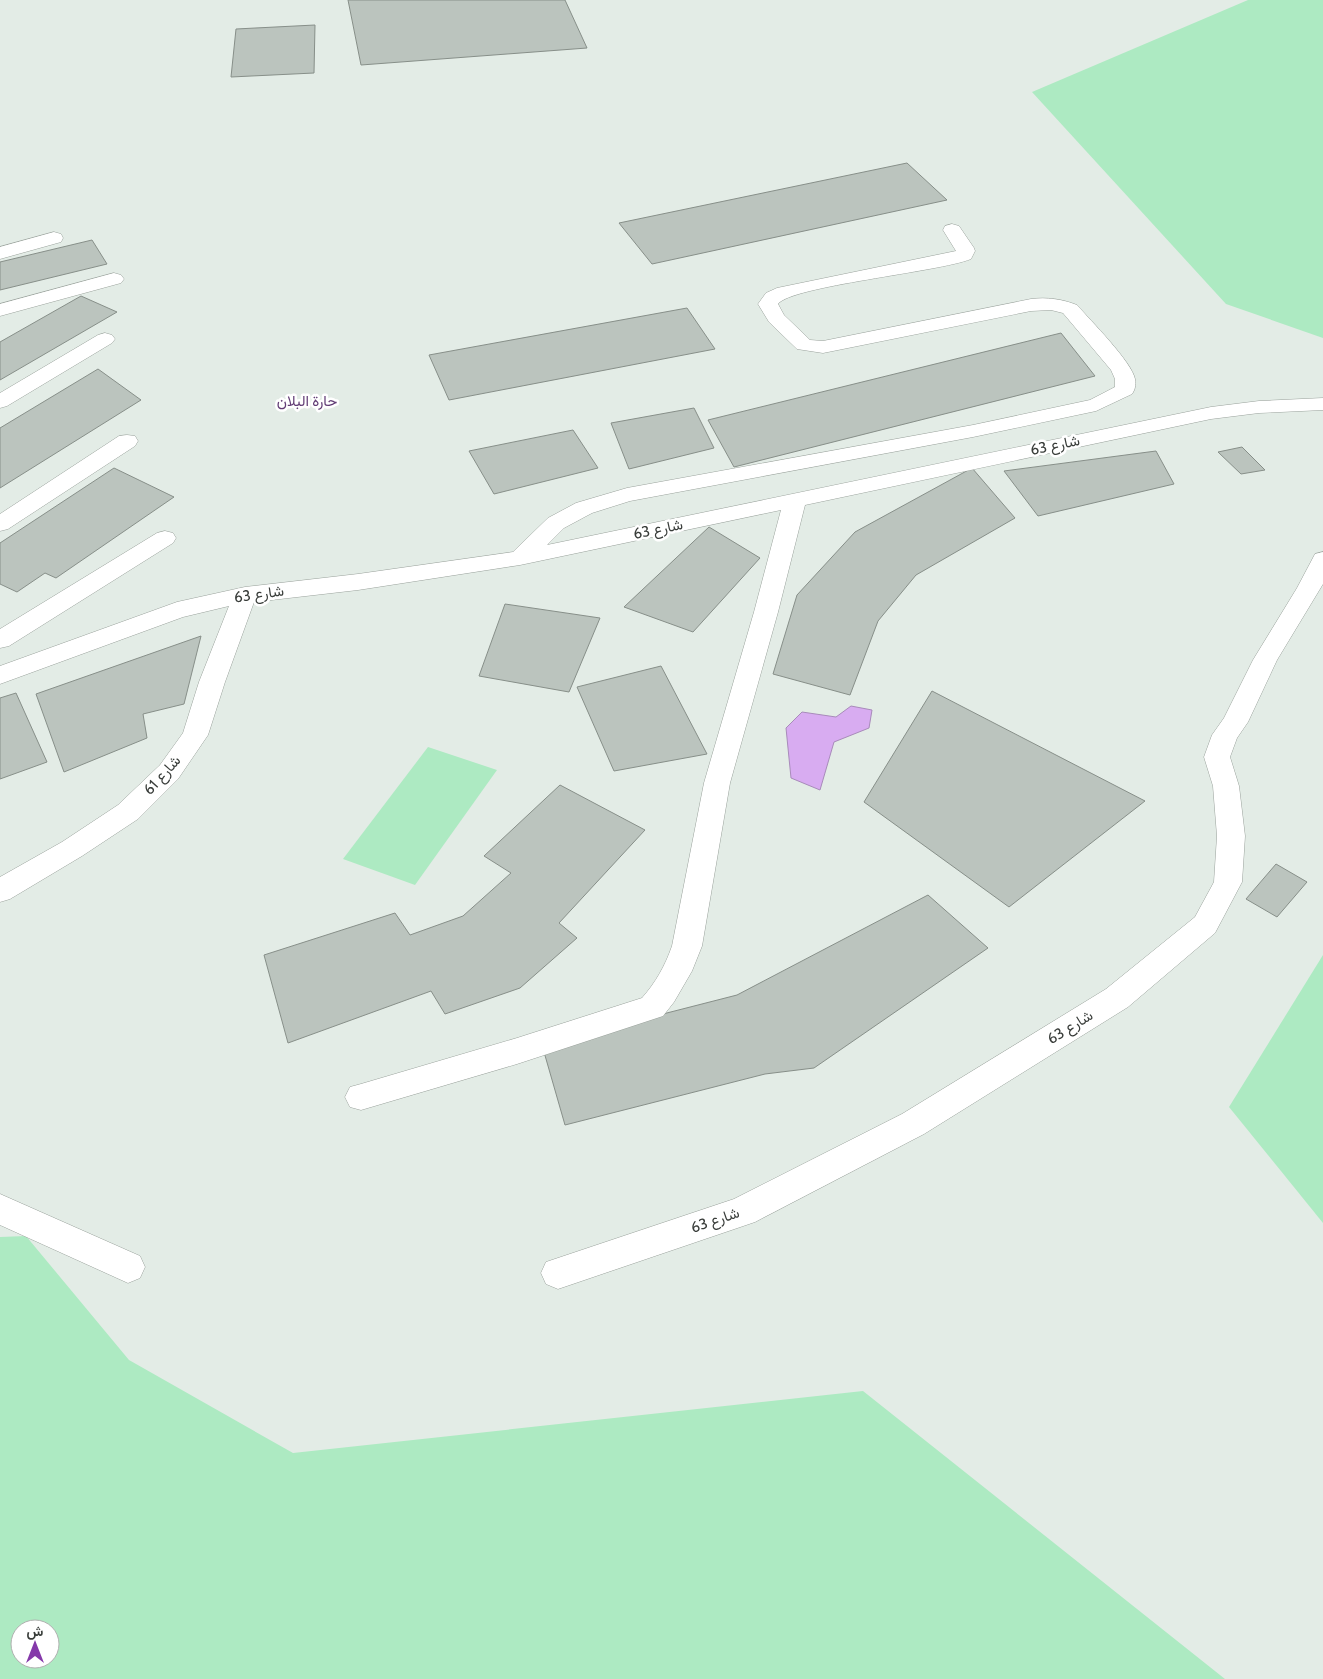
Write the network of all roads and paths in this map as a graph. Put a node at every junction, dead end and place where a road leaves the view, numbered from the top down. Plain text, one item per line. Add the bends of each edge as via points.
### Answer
1 (952, 230) dead end
2 (54, 238) dead end
3 (0, 252) edge
4 (114, 280) dead end
5 (0, 310) edge
6 (105, 339) dead end
7 (0, 402) edge
8 (1323, 404) edge
9 (127, 441) dead end
10 (795, 500) junction
11 (0, 524) edge
12 (165, 538) dead end
13 (520, 558) junction
14 (1323, 559) edge
15 (245, 595) junction
16 (0, 640) edge
17 (0, 675) edge
18 (0, 891) edge
19 (361, 1097) dead end
20 (0, 1209) edge
21 (128, 1266) dead end
22 (558, 1273) dead end

1 - 13 street via 965,248 964,255 784,292 773,297 768,304 776,318 804,345 823,347 1031,305 1061,305 1070,309 1120,368 1125,390 1096,405 973,431 627,495 584,508 556,523
2 - 3 street
4 - 5 street
6 - 7 street
8 - 10 street, شارع 63 via 1211,413
9 - 11 street
10 - 13 street, شارع 63
10 - 19 street via 717,783 687,946 681,966 666,992 652,1007
12 - 16 street
13 - 15 street, شارع 63
14 - 22 street, شارع 63 via 1310,588 1265,660 1235,722 1225,735 1217,757 1226,786 1232,836 1228,882 1205,925 1116,998 913,1124 743,1211
15 - 17 street, شارع 63 via 177,610
15 - 18 street, شارع 61 via 195,735 169,772 128,812
20 - 21 street

